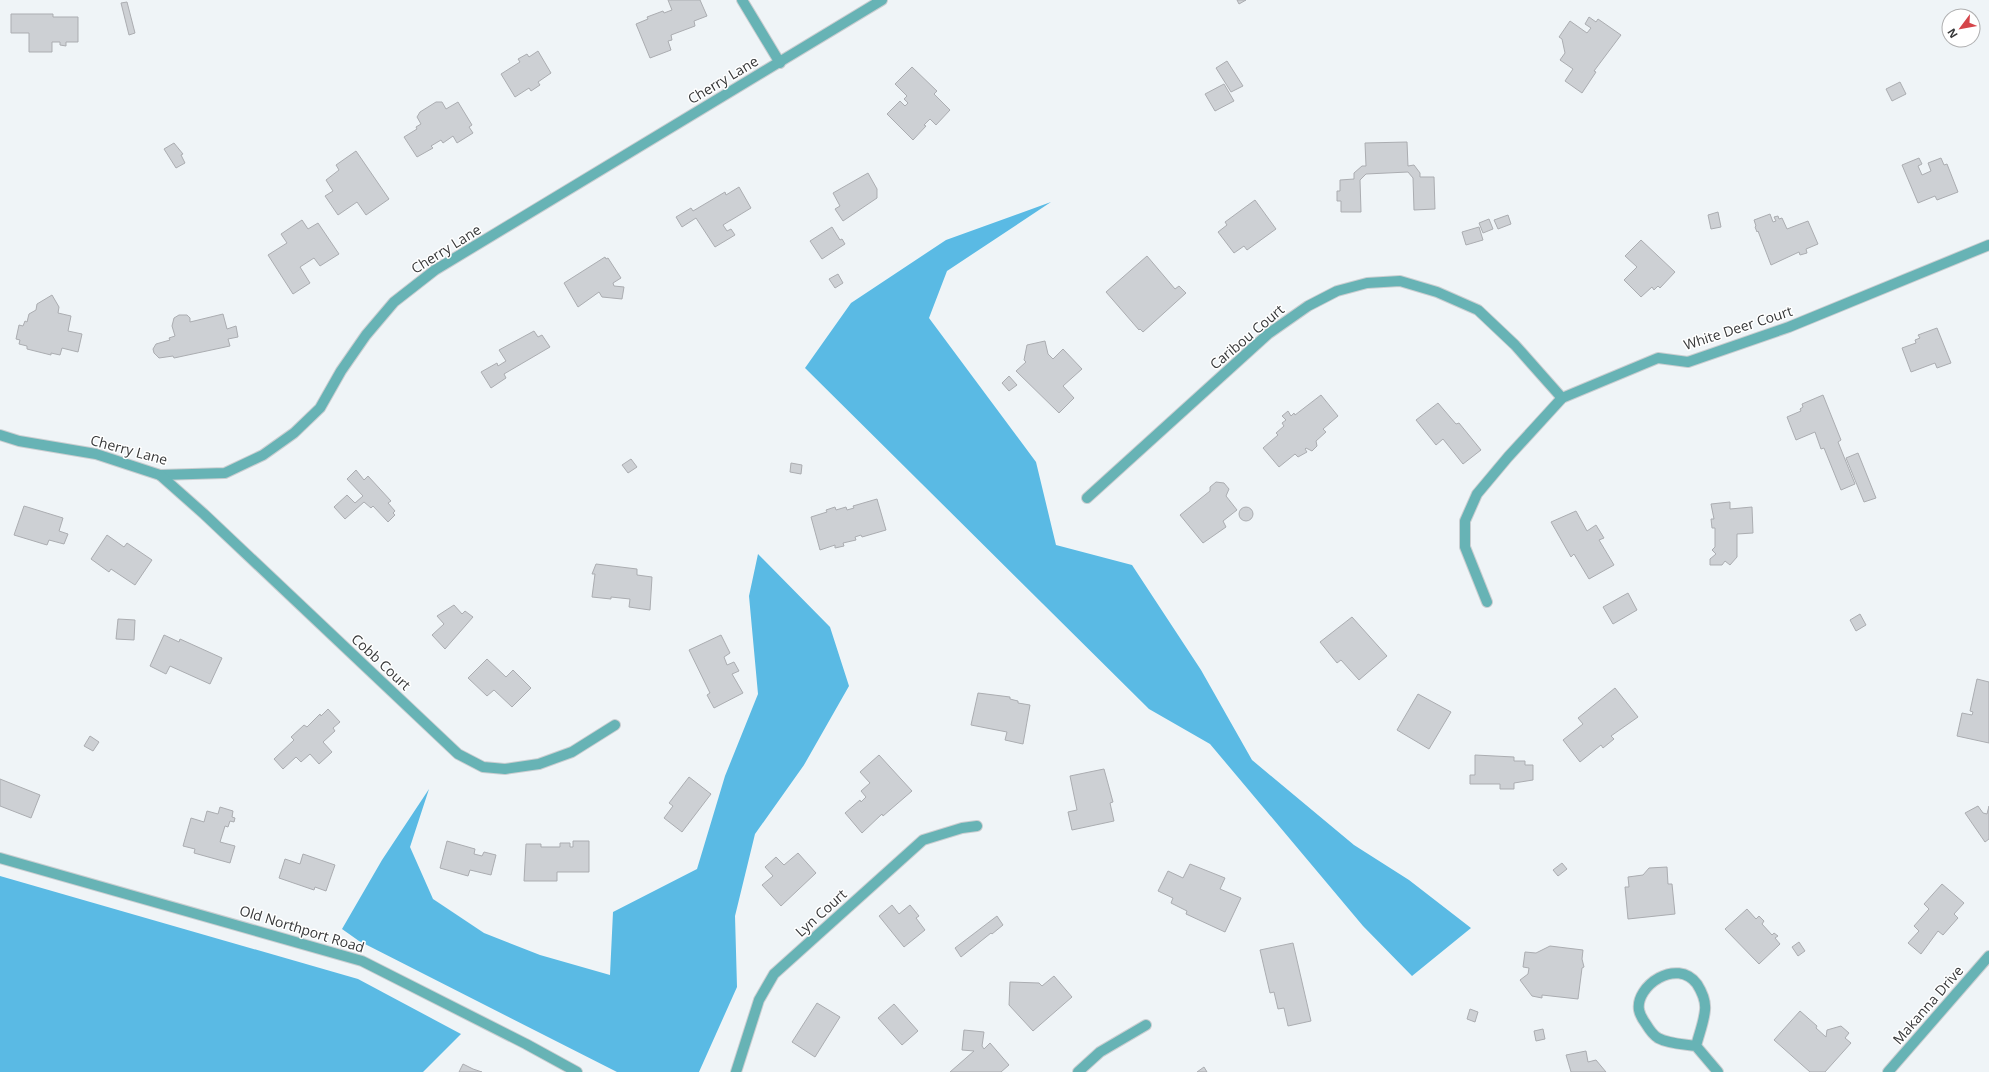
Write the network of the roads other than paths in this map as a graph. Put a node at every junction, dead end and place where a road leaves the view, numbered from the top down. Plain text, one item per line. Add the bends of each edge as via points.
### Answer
1 (742, 0) edge
2 (882, 0) edge
3 (780, 62) junction
4 (1989, 245) edge
5 (1562, 398) junction
6 (0, 435) edge
7 (160, 475) junction
8 (1087, 498) dead end
9 (1487, 602) dead end
10 (615, 725) dead end
11 (977, 826) dead end
12 (0, 858) edge
13 (1989, 956) edge
14 (1146, 1025) dead end
15 (1696, 1046) junction
16 (577, 1072) edge
17 (736, 1072) edge
18 (1078, 1072) edge
19 (1718, 1072) edge
20 (1888, 1072) edge

1 - 3 street
2 - 3 street, Cherry Lane
3 - 7 street, Cherry Lane via 435,270 394,302 375,324 341,371 320,408 294,433 263,455 225,473
4 - 5 street, White Deer Court via 1789,327 1688,362 1658,358
5 - 8 street, Caribou Court via 1515,345 1478,310 1437,292 1400,281 1367,284 1337,291 1308,306 1268,334
5 - 9 street, White Deer Court via 1478,494 1465,521 1465,548
6 - 7 street, Cherry Lane via 19,441 96,454
7 - 10 street, Cobb Court via 458,754 483,767 505,769 539,764 572,752
11 - 17 street, Lyn Court via 923,840 774,974 759,1000
12 - 16 street, Old Northport Road via 362,961
13 - 20 street, Makanna Drive
14 - 18 street via 1100,1052
15 - 15 street via 1705,1009 1700,989 1692,978 1684,974 1672,972 1663,975 1652,982 1640,1001 1639,1009 1643,1019 1656,1037 1668,1042
15 - 19 street

